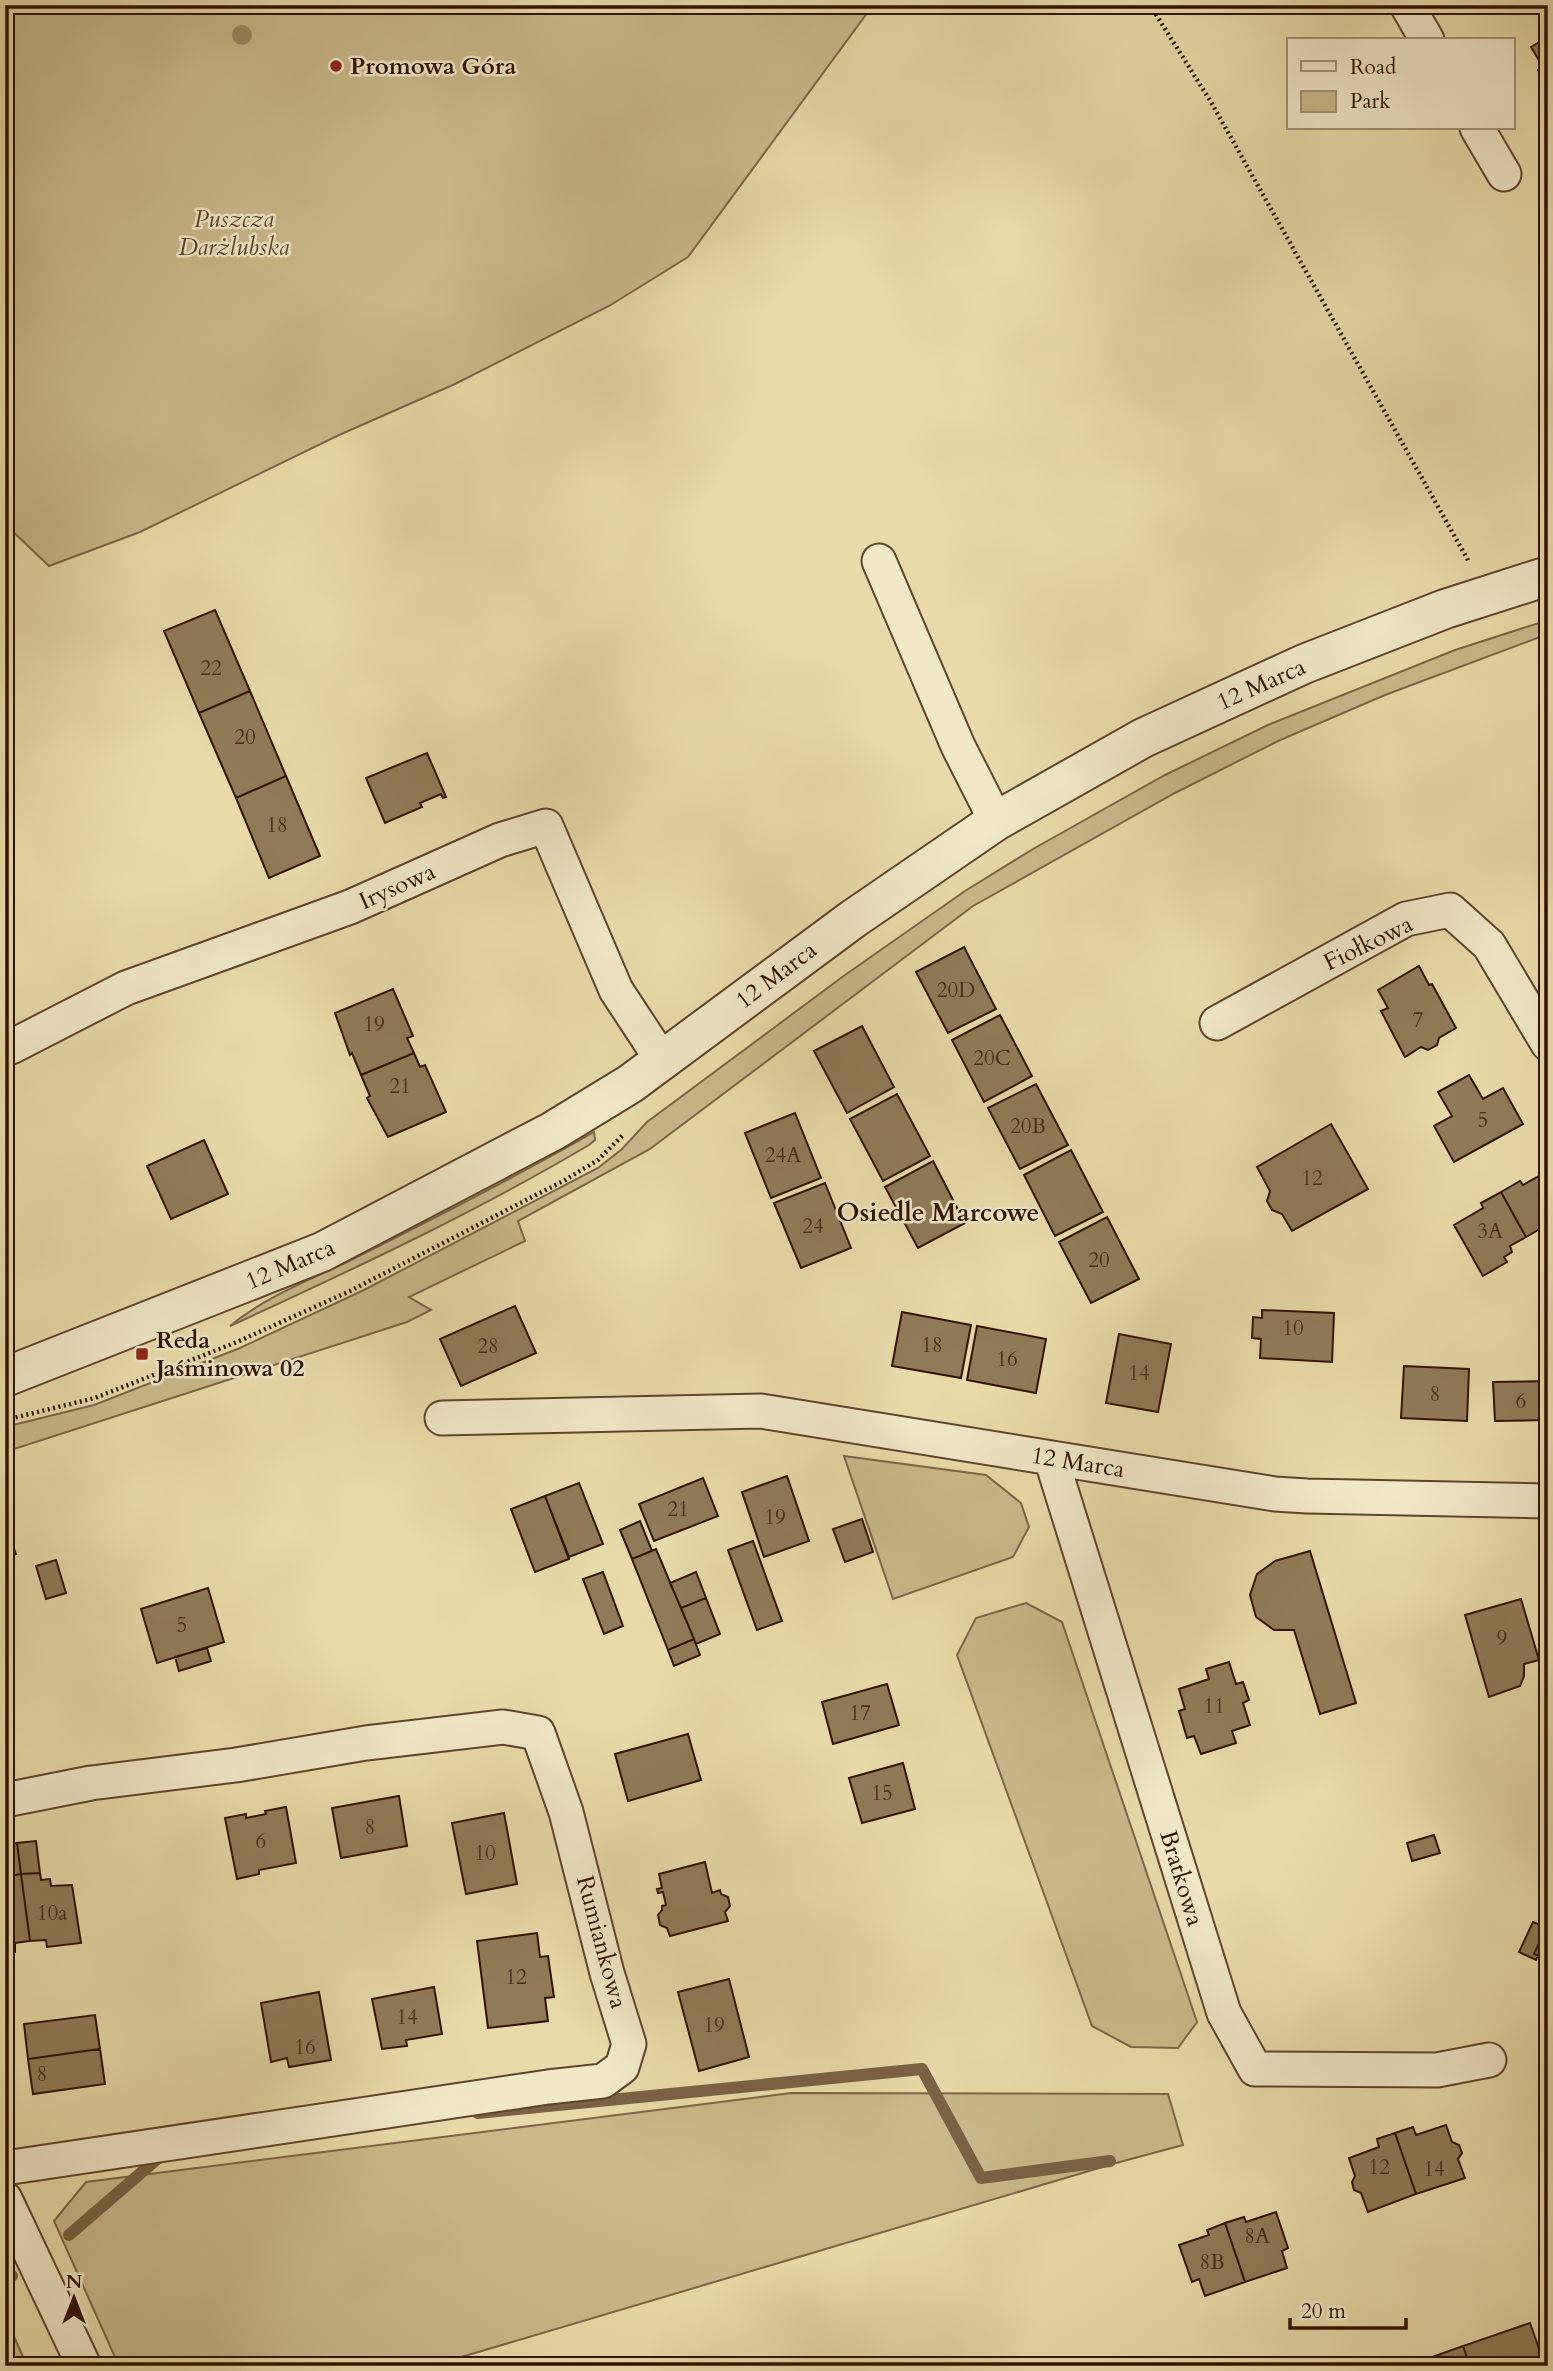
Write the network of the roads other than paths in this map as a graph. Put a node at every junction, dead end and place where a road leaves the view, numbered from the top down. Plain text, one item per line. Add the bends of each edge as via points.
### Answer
1 (1407, 5) edge
2 (1426, 38) edge
3 (1478, 130) edge
4 (1504, 174) dead end
5 (879, 561) dead end
6 (1548, 576) edge
7 (996, 821) junction
8 (1217, 1023) dead end
9 (1548, 1044) edge
10 (5, 1047) edge
11 (662, 1060) junction
12 (5, 1377) edge
13 (442, 1418) dead end
14 (1051, 1458) junction
15 (1548, 1501) edge
16 (5, 1800) edge
17 (1489, 2060) dead end
18 (5, 2168) edge
19 (5, 2199) edge
20 (84, 2366) edge

1 - 2 street
3 - 4 street
5 - 7 street via 958,746
6 - 7 street, 12 Marca via 1445,609 1304,664 1143,738
7 - 11 street, 12 Marca via 853,919
8 - 9 street, Fiołkowa via 1406,919 1450,910 1489,945
10 - 11 street, Irysowa via 126,988 350,907 500,839 547,826 616,990
11 - 12 street, 12 Marca via 553,1131 322,1252
13 - 14 street, 12 Marca via 761,1411
14 - 15 street, 12 Marca via 1275,1494
14 - 17 street, Bratkowa via 1224,2013 1255,2069 1437,2070
16 - 18 street, Rumiankowa via 366,1743 503,1727 538,1733 566,1812 629,2044 622,2067 603,2081
19 - 20 street

